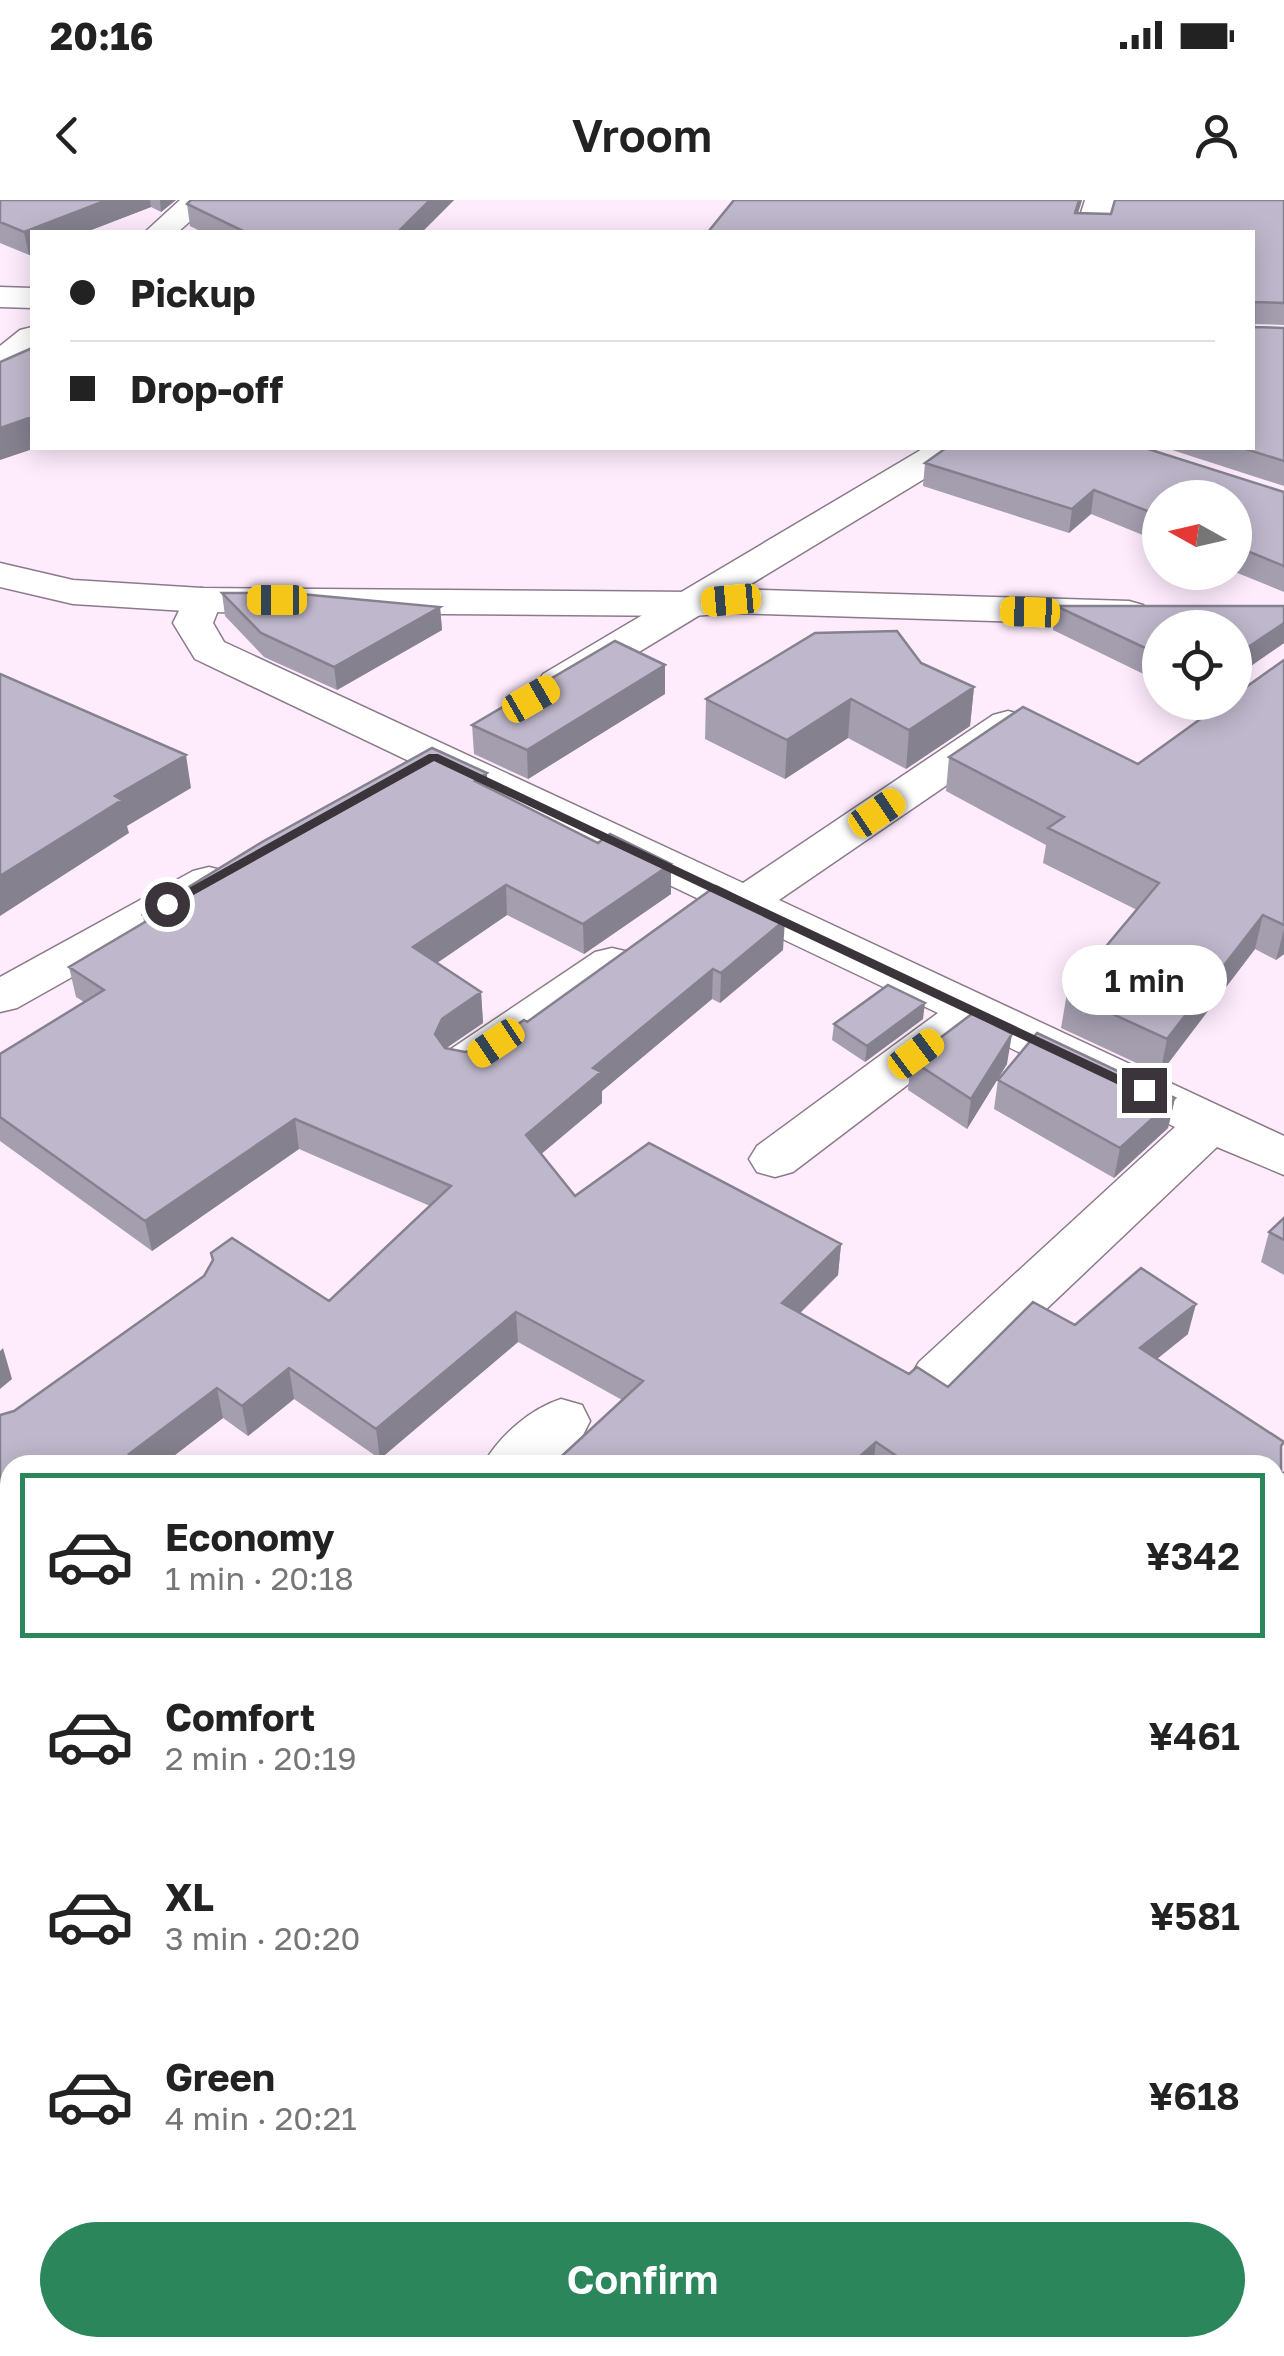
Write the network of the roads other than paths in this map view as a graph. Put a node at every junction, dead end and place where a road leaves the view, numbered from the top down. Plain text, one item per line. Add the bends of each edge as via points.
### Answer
1 (199, 200) edge
2 (1100, 200) edge
3 (162, 230) edge
4 (1092, 230) edge
5 (0, 296) edge
6 (30, 298) edge
7 (30, 339) edge
8 (0, 363) edge
9 (946, 450) edge
10 (0, 575) edge
11 (202, 600) junction
12 (694, 604) junction
13 (1142, 612) edge
14 (531, 699) edge
15 (1008, 724) edge
16 (450, 747) junction
17 (381, 785) edge
18 (243, 862) edge
19 (731, 896) junction
20 (0, 997) edge
21 (972, 1012) junction
22 (466, 1063) edge
23 (1212, 1122) junction
24 (1284, 1157) edge
25 (775, 1159) dead end
26 (938, 1378) edge
27 (561, 1420) dead end
28 (524, 1455) edge

1 - 3 street
2 - 4 street
5 - 6 street
7 - 8 street
9 - 12 street
10 - 11 street via 73,592
11 - 12 street
11 - 16 street via 193,623 209,650
12 - 13 street
12 - 14 street
15 - 19 street
16 - 17 street
16 - 19 street
18 - 20 street
19 - 21 street
19 - 22 street via 660,930
21 - 23 street
21 - 25 street
23 - 24 street
23 - 26 street
27 - 28 street

